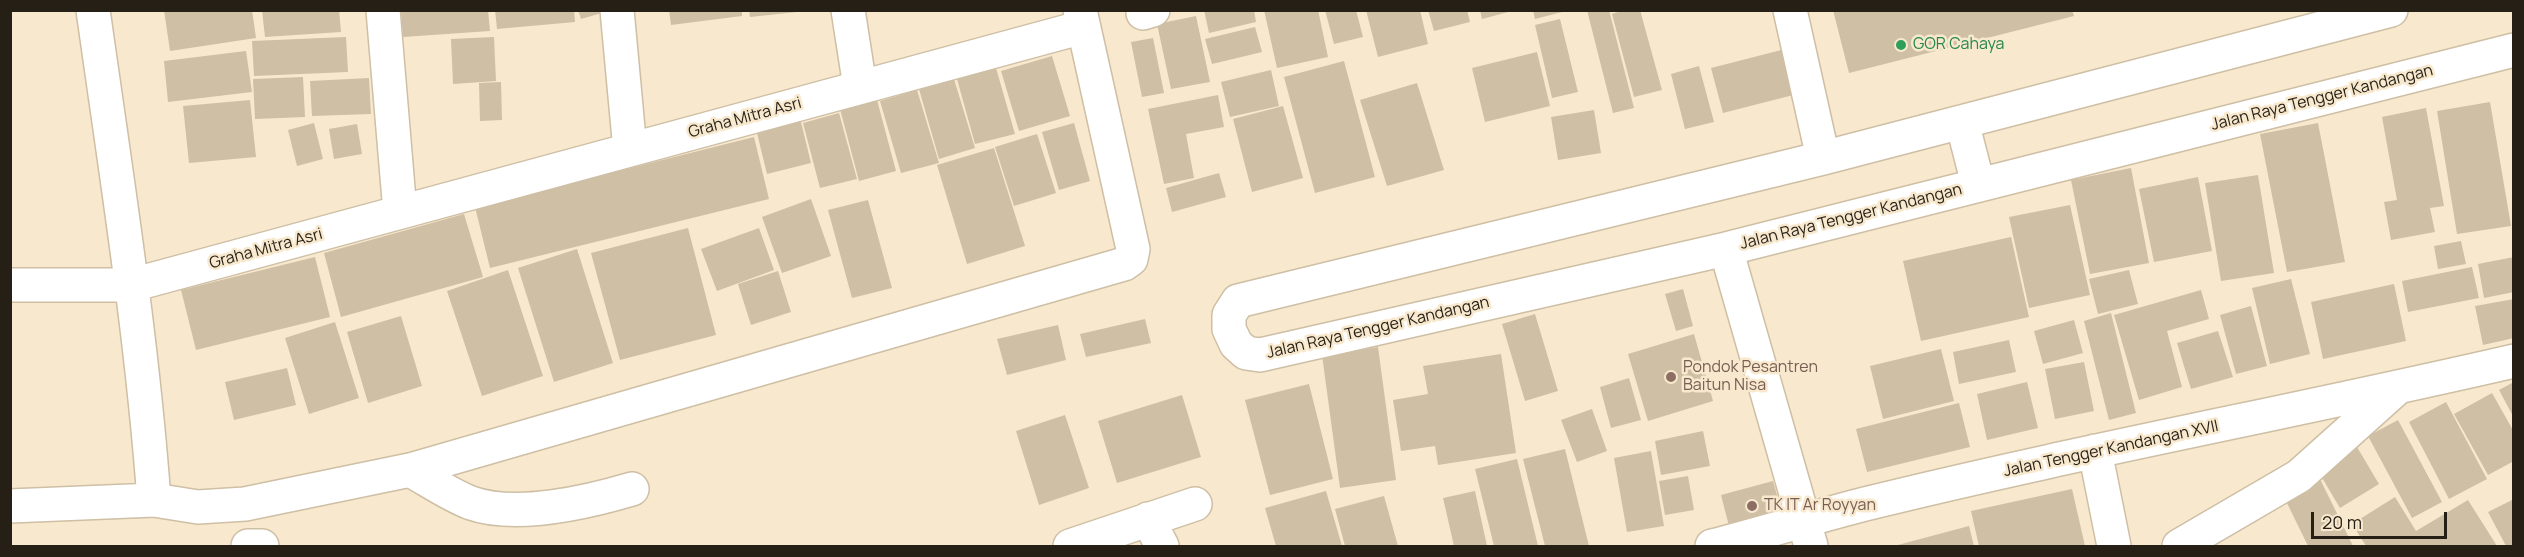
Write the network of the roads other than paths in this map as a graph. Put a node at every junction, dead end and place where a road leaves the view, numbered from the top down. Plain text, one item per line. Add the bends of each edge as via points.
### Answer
1 (93, 10) edge
2 (382, 10) edge
3 (616, 10) edge
4 (848, 10) edge
5 (1790, 10) edge
6 (2391, 10) edge
7 (1081, 19) edge
8 (2299, 22) edge
9 (2514, 50) edge
10 (860, 87) junction
11 (1962, 122) junction
12 (630, 150) junction
13 (1823, 158) junction
14 (1978, 184) junction
15 (400, 212) junction
16 (1726, 249) junction
17 (10, 285) edge
18 (132, 285) junction
19 (2514, 361) edge
20 (2397, 388) junction
21 (2095, 451) junction
22 (410, 470) junction
23 (632, 489) dead end
24 (154, 500) junction
25 (1194, 504) dead end
26 (10, 506) edge
27 (1155, 533) edge
28 (1807, 534) edge
29 (248, 546) edge
30 (262, 546) edge
31 (1070, 546) edge
32 (1712, 546) edge
33 (2114, 546) edge
34 (2179, 546) edge

1 - 18 street
2 - 15 street
3 - 12 street
4 - 10 street
5 - 13 street
6 - 8 street, Jalan Raya Tengger Kandangan
7 - 10 street, Graha Mitra Asri
7 - 22 street via 1132,249 1131,259 1124,264
8 - 11 street, Jalan Raya Tengger Kandangan
9 - 14 street, Jalan Raya Tengger Kandangan
10 - 12 street, Graha Mitra Asri
11 - 13 street, Jalan Raya Tengger Kandangan
11 - 14 street
12 - 15 street, Graha Mitra Asri
13 - 16 street, Jalan Raya Tengger Kandangan via 1238,301 1229,315 1229,329 1246,354 1260,355
14 - 16 street, Jalan Raya Tengger Kandangan
15 - 18 street, Graha Mitra Asri
16 - 28 street
17 - 18 street, Graha Mitra Asri
18 - 24 street
19 - 20 street, Jalan Tengger Kandangan XVII
20 - 21 street, Jalan Tengger Kandangan XVII
20 - 34 street via 2299,476
21 - 28 street, Jalan Tengger Kandangan XVII via 1865,504
21 - 33 street
22 - 23 street via 472,503 493,508 579,503
22 - 24 street via 245,504 198,507
24 - 26 street
25 - 27 street
27 - 31 street
28 - 32 street, Jalan Tengger Kandangan XVII
29 - 30 street

